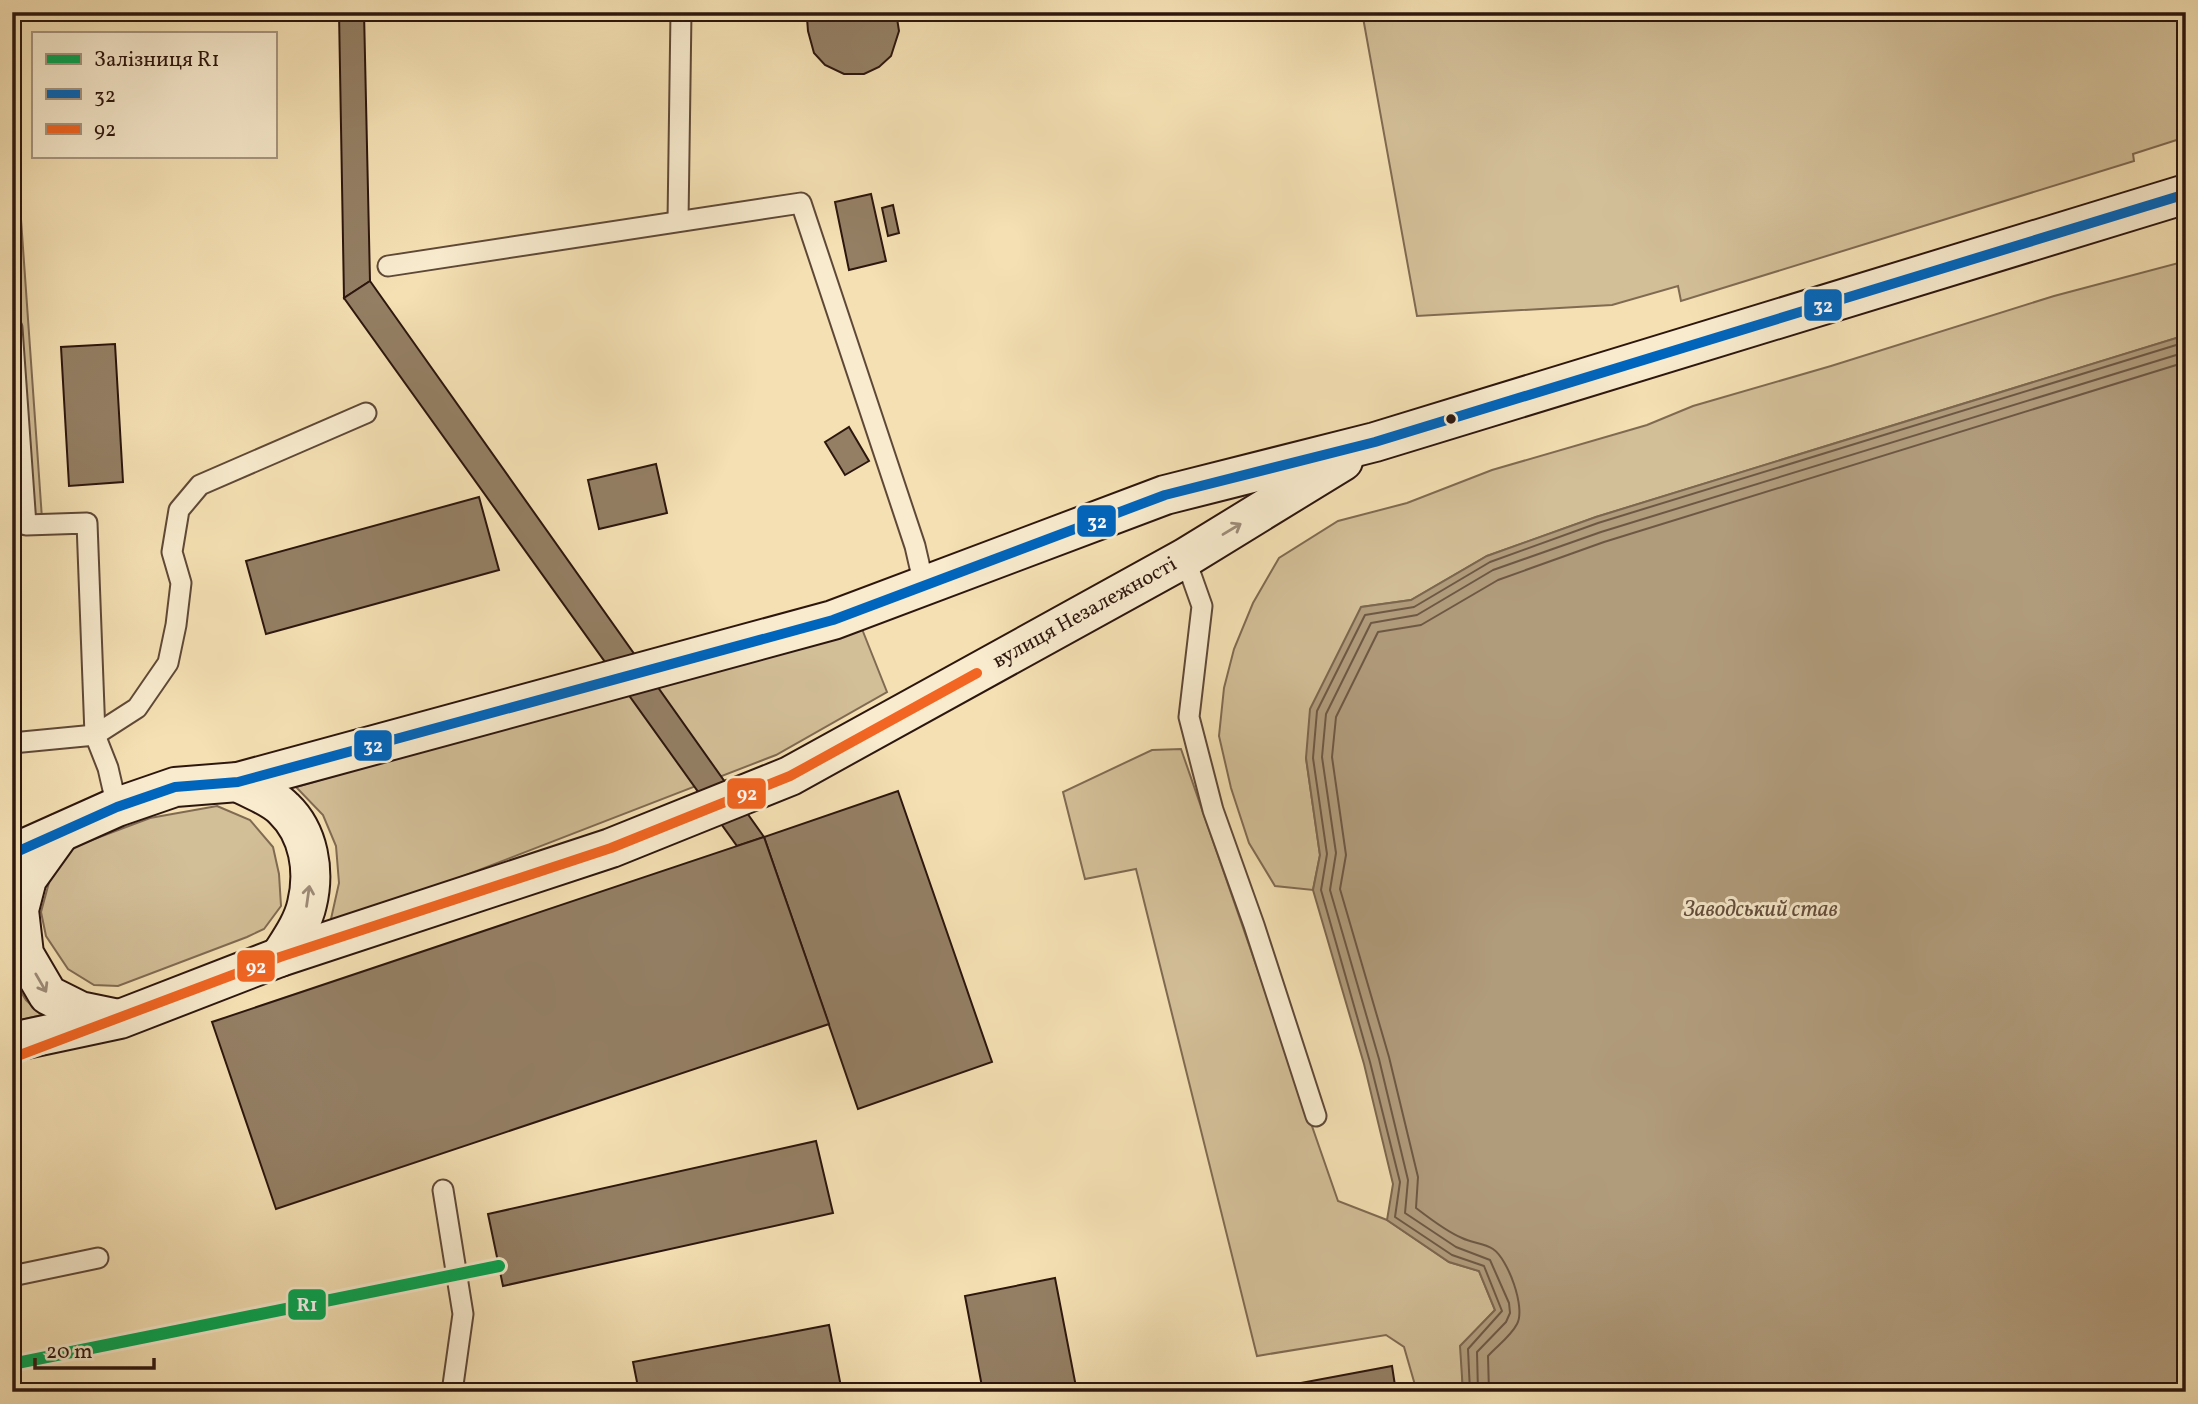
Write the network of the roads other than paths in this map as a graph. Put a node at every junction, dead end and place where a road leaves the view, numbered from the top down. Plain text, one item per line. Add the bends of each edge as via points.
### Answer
1 (681, 12) edge
2 (2186, 194) edge
3 (678, 221) junction
4 (388, 266) dead end
5 (12, 328) edge
6 (366, 413) dead end
7 (1375, 442) junction
8 (1185, 558) junction
9 (925, 585) junction
10 (95, 735) junction
11 (12, 743) edge
12 (237, 782) junction
13 (117, 807) junction
14 (60, 833) junction
15 (12, 855) edge
16 (280, 957) junction
17 (120, 1019) junction
18 (12, 1042) edge
19 (1316, 1116) dead end
20 (443, 1190) dead end
21 (98, 1258) dead end
22 (12, 1276) edge
23 (452, 1392) edge

1 - 3 lane
2 - 7 main road, вулиця Незалежності
3 - 4 lane
3 - 9 lane via 801,203
5 - 10 lane via 26,526 87,523
6 - 10 lane via 200,485 179,510 172,552 181,583 168,663 137,708
8 -> 7 main road, вулиця Незалежності
7 - 9 main road, вулиця Незалежності via 1165,495
8 - 16 main road, вулиця Незалежності via 790,776 611,848
8 - 19 lane via 1202,606 1189,717 1213,810
9 - 12 main road, вулиця Незалежності via 833,620
10 - 11 lane
10 - 13 lane
12 - 13 main road, вулиця Незалежності via 175,788
16 -> 12 main road via 307,906 311,871 303,833 283,807
13 - 14 main road, вулиця Незалежності
14 - 15 main road, вулиця Незалежності
14 -> 17 main road via 27,880 19,910 24,954 48,995 80,1011
16 - 17 main road, вулиця Незалежності
17 - 18 main road, вулиця Незалежності
20 - 23 lane via 463,1314
21 - 22 lane

